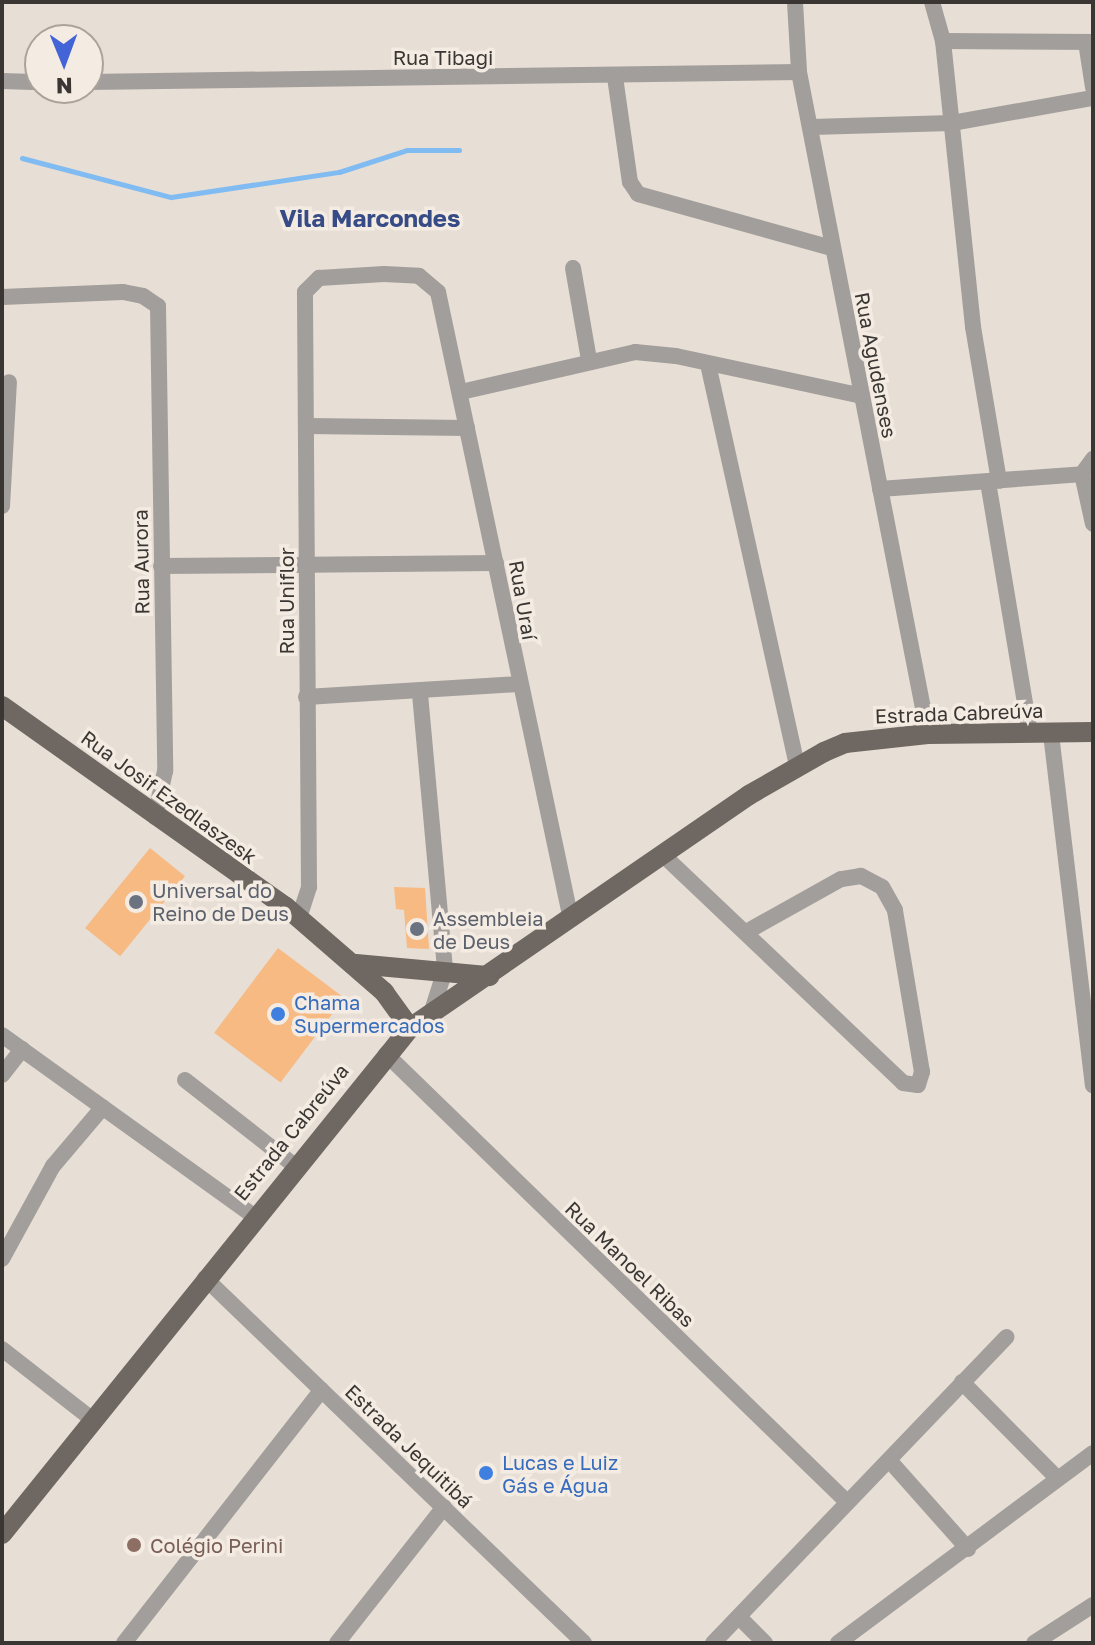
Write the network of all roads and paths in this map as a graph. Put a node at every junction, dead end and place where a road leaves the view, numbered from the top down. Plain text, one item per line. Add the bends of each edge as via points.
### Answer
1 (795, 2) edge
2 (932, 2) edge
3 (943, 41) junction
4 (1089, 42) edge
5 (799, 72) junction
6 (615, 77) junction
7 (2, 81) edge
8 (24, 82) edge
9 (104, 82) edge
10 (1093, 87) edge
11 (1093, 98) edge
12 (952, 123) junction
13 (811, 127) junction
14 (832, 248) junction
15 (573, 268) dead end
16 (310, 284) joint
17 (2, 297) edge
18 (589, 360) junction
19 (708, 364) junction
20 (9, 382) dead end
21 (461, 392) junction
22 (862, 396) junction
23 (307, 426) junction
24 (467, 428) junction
25 (1093, 459) edge
26 (1082, 474) junction
27 (994, 481) junction
28 (880, 489) junction
29 (2, 506) edge
30 (1093, 524) edge
31 (305, 563) junction
32 (496, 563) junction
33 (161, 566) junction
34 (518, 684) junction
35 (420, 694) junction
36 (306, 697) junction
37 (2, 706) edge
38 (1093, 732) edge
39 (928, 734) junction
40 (1040, 734) junction
41 (797, 767) junction
42 (155, 817) junction
43 (662, 854) junction
44 (570, 915) junction
45 (299, 918) junction
46 (746, 932) junction
47 (356, 964) junction
48 (445, 970) junction
49 (489, 976) junction
50 (431, 1014) junction
51 (410, 1028) junction
52 (2, 1035) edge
53 (22, 1049) junction
54 (386, 1054) junction
55 (2, 1075) edge
56 (185, 1080) dead end
57 (1093, 1085) edge
58 (103, 1107) junction
59 (295, 1166) junction
60 (254, 1216) junction
61 (2, 1259) edge
62 (205, 1278) junction
63 (1006, 1337) dead end
64 (2, 1349) edge
65 (962, 1382) junction
66 (322, 1390) junction
67 (93, 1420) junction
68 (1092, 1454) edge
69 (889, 1460) junction
70 (1058, 1479) junction
71 (847, 1502) junction
72 (444, 1507) junction
73 (2, 1534) edge
74 (968, 1549) junction
75 (1093, 1605) edge
76 (739, 1617) junction
77 (124, 1643) edge
78 (337, 1643) edge
79 (584, 1643) edge
80 (713, 1643) edge
81 (765, 1643) edge
82 (838, 1643) edge
83 (1034, 1643) edge

1 - 5 street, Rua Agudenses
2 - 3 street
3 - 4 street
3 - 12 street
4 - 10 street
5 - 6 street, Rua Tibagi
5 - 13 street, Rua Agudenses
6 - 9 street, Rua Tibagi
6 - 14 street via 630,182 638,194
7 - 8 street
11 - 12 street
12 - 13 street
12 - 27 street
13 - 14 street, Rua Agudenses
14 - 22 street, Rua Agudenses
15 - 18 street
16 - 21 street, Rua Uraí via 329,276 419,276 438,292
16 - 23 street, Rua Uniflor via 305,292
17 - 33 street, Rua Aurora via 123,292 158,306
18 - 19 street via 654,353
18 - 21 street
19 - 22 street
19 - 41 street
20 - 29 street
21 - 24 street, Rua Uraí
22 - 28 street, Rua Agudenses
23 - 24 street
23 - 31 street, Rua Uniflor
24 - 32 street, Rua Uraí
25 - 26 street
26 - 27 street
26 - 30 street
27 - 28 street
27 - 40 street
28 - 39 street, Rua Agudenses
31 - 32 street
31 - 33 street
31 - 36 street, Rua Uniflor
32 - 34 street, Rua Uraí
33 - 42 street, Rua Aurora via 165,771
34 - 35 street
34 - 44 street, Rua Uraí
35 - 36 street
35 - 48 street
36 - 45 street, Rua Uniflor via 309,887
37 - 42 main road, Rua Josif Ezedlaszesk
38 - 40 main road, Estrada Cabreúva
39 - 40 main road, Estrada Cabreúva
39 - 41 main road, Estrada Cabreúva via 845,743
40 - 57 street
41 - 43 main road, Estrada Cabreúva
42 - 45 main road, Rua Josif Ezedlaszesk
43 - 44 main road, Estrada Cabreúva
43 - 46 street
44 - 49 main road, Estrada Cabreúva
45 - 47 main road, Rua Josif Ezedlaszesk
46 - 46 street via 841,879 861,876 882,887 895,910 922,1072 918,1085 903,1083
47 - 48 main road
47 - 51 main road, Rua Josif Ezedlaszesk
48 - 49 main road
48 - 50 street
49 - 50 main road, Estrada Cabreúva
50 - 51 main road, Estrada Cabreúva
51 - 54 main road, Estrada Cabreúva
52 - 53 street
53 - 55 street
53 - 58 street
54 - 59 main road, Estrada Cabreúva
54 - 71 street, Rua Manoel Ribas
56 - 59 street
58 - 60 street
58 - 61 street via 53,1166
59 - 60 main road, Estrada Cabreúva
60 - 62 main road, Estrada Cabreúva
62 - 66 street, Estrada Jequitibá
62 - 67 main road, Estrada Cabreúva
63 - 65 street
64 - 67 street
65 - 69 street
65 - 70 street
66 - 72 street, Estrada Jequitibá
66 - 77 street
67 - 73 main road, Estrada Cabreúva
68 - 70 street
69 - 71 street
69 - 74 street
70 - 74 street
71 - 76 street
72 - 78 street
72 - 79 street, Estrada Jequitibá
74 - 82 street
75 - 83 street
76 - 80 street
76 - 81 street

